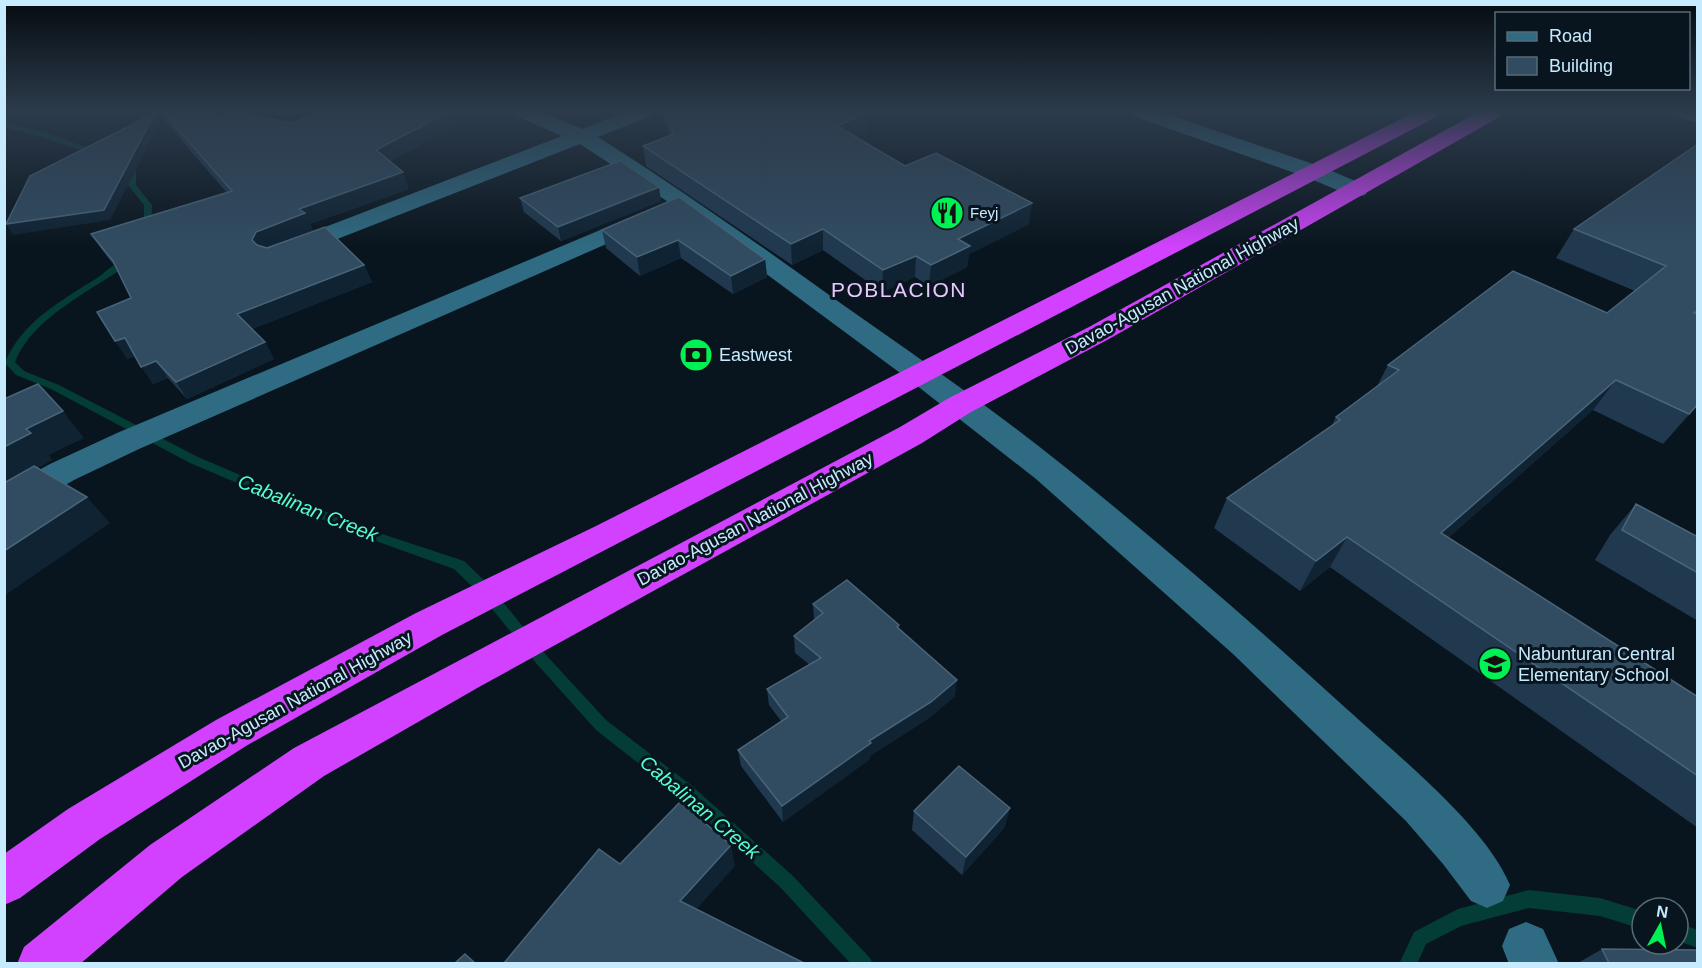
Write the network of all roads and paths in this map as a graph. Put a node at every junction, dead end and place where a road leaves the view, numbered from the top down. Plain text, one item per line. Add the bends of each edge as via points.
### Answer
1 (530, 157) edge
2 (614, 157) edge
3 (1271, 157) edge
4 (1343, 157) edge
5 (1415, 157) edge
6 (1314, 172) junction
7 (1357, 190) junction
8 (684, 202) junction
9 (275, 255) edge
10 (921, 374) junction
11 (960, 405) junction
12 (4, 505) edge
13 (4, 882) edge
14 (1487, 885) dead end
15 (41, 963) edge

1 - 9 street
2 - 8 street
3 - 6 street
4 - 6 highway, Davao-Agusan National Highway
5 - 7 highway, Davao-Agusan National Highway
6 - 7 street
6 - 10 highway, Davao-Agusan National Highway
7 - 11 highway, Davao-Agusan National Highway
8 - 10 street
8 - 12 street via 184,415 62,472
10 - 11 street
10 - 13 highway, Davao-Agusan National Highway via 429,624 231,733 84,824
11 - 14 street via 1048,471 1255,650 1421,806
11 - 15 highway, Davao-Agusan National Highway via 309,762 166,861

